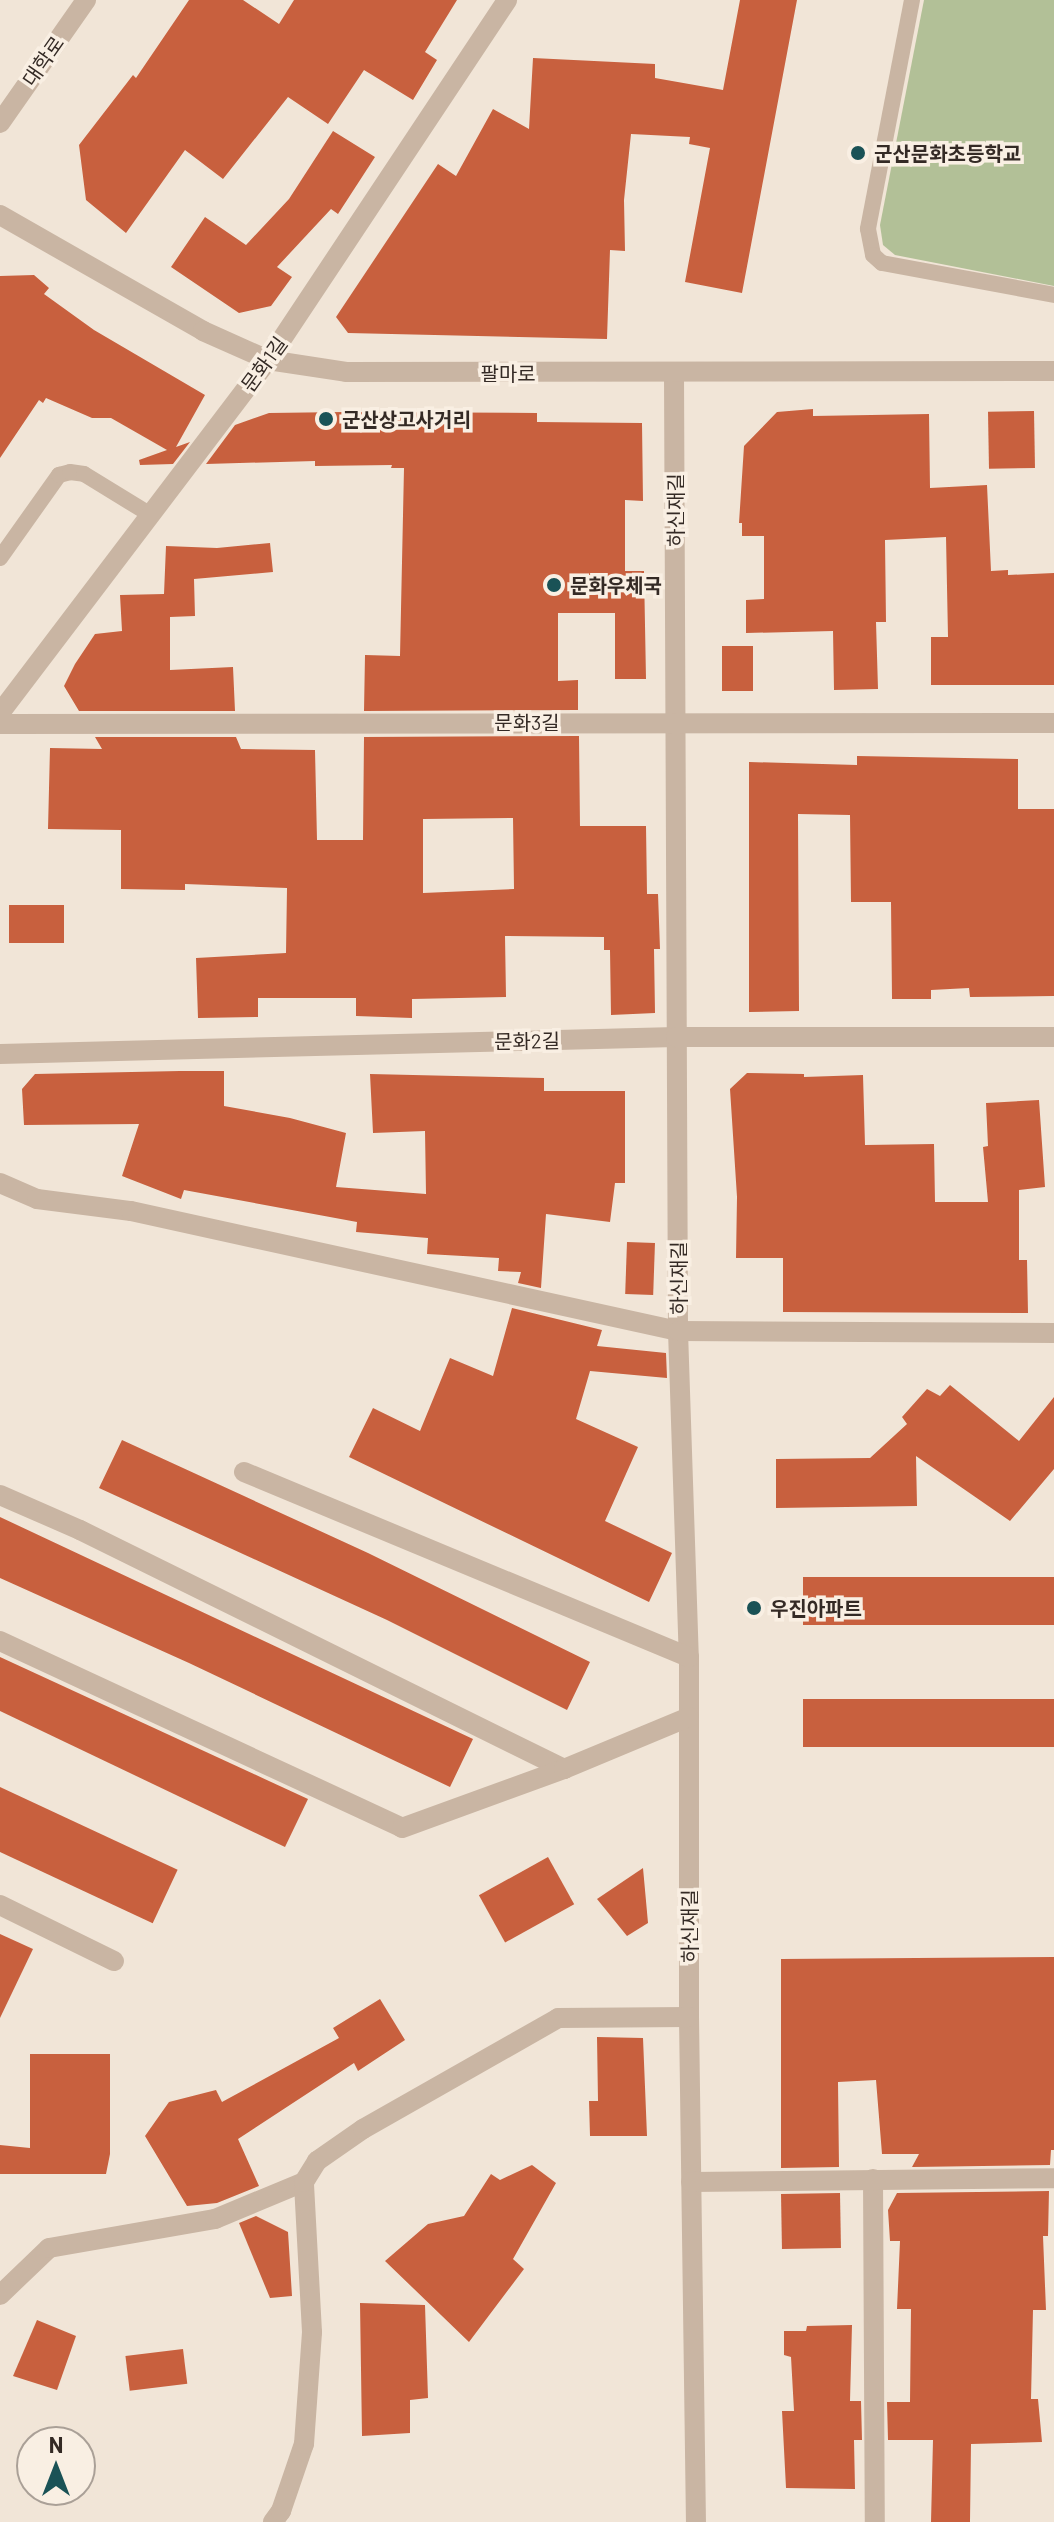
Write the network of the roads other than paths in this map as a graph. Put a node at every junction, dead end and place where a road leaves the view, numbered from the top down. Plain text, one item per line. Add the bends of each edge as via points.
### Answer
1 (86, 0) edge
2 (507, 0) edge
3 (912, 0) edge
4 (0, 123) edge
5 (0, 215) edge
6 (1054, 295) edge
7 (268, 360) junction
8 (1054, 371) edge
9 (674, 374) junction
10 (151, 515) junction
11 (0, 558) edge
12 (0, 713) edge
13 (677, 722) junction
14 (1054, 723) edge
15 (0, 724) edge
16 (676, 1037) junction
17 (1054, 1037) edge
18 (0, 1054) edge
19 (0, 1183) edge
20 (678, 1331) junction
21 (1054, 1333) edge
22 (244, 1472) dead end
23 (0, 1495) edge
24 (0, 1641) edge
25 (689, 1657) junction
26 (689, 1717) junction
27 (564, 1769) junction
28 (0, 1905) edge
29 (114, 1961) dead end
30 (689, 2017) junction
31 (1054, 2178) edge
32 (873, 2179) junction
33 (304, 2182) junction
34 (691, 2182) junction
35 (0, 2295) edge
36 (273, 2522) edge
37 (696, 2522) edge
38 (875, 2522) edge

1 - 4 street, 대학로
2 - 7 street, 문화1길
3 - 6 lane via 868,229 873,255 882,263
5 - 7 street, 팔마로 via 203,331
7 - 9 street, 팔마로 via 346,372
7 - 10 street, 문화1길
8 - 9 street, 팔마로
9 - 13 street, 하신재길
10 - 11 lane via 84,474 59,475
10 - 12 street, 문화1길
13 - 14 street, 문화3길
13 - 15 street, 문화3길
13 - 16 street, 하신재길
16 - 17 street, 문화2길
16 - 18 street, 문화2길
16 - 20 street, 하신재길
19 - 20 street via 37,1199 131,1211
20 - 21 street
20 - 25 street, 하신재길
22 - 25 street
23 - 27 street
24 - 27 street via 402,1828
25 - 26 street, 하신재길
26 - 27 street
26 - 30 street, 하신재길
28 - 29 street
30 - 33 street via 558,2018 363,2129 317,2161
30 - 34 street, 하신재길
31 - 32 street
32 - 34 street
32 - 38 street
33 - 35 street via 215,2219 49,2248
33 - 36 street via 312,2332 304,2444
34 - 37 street, 하신재길

